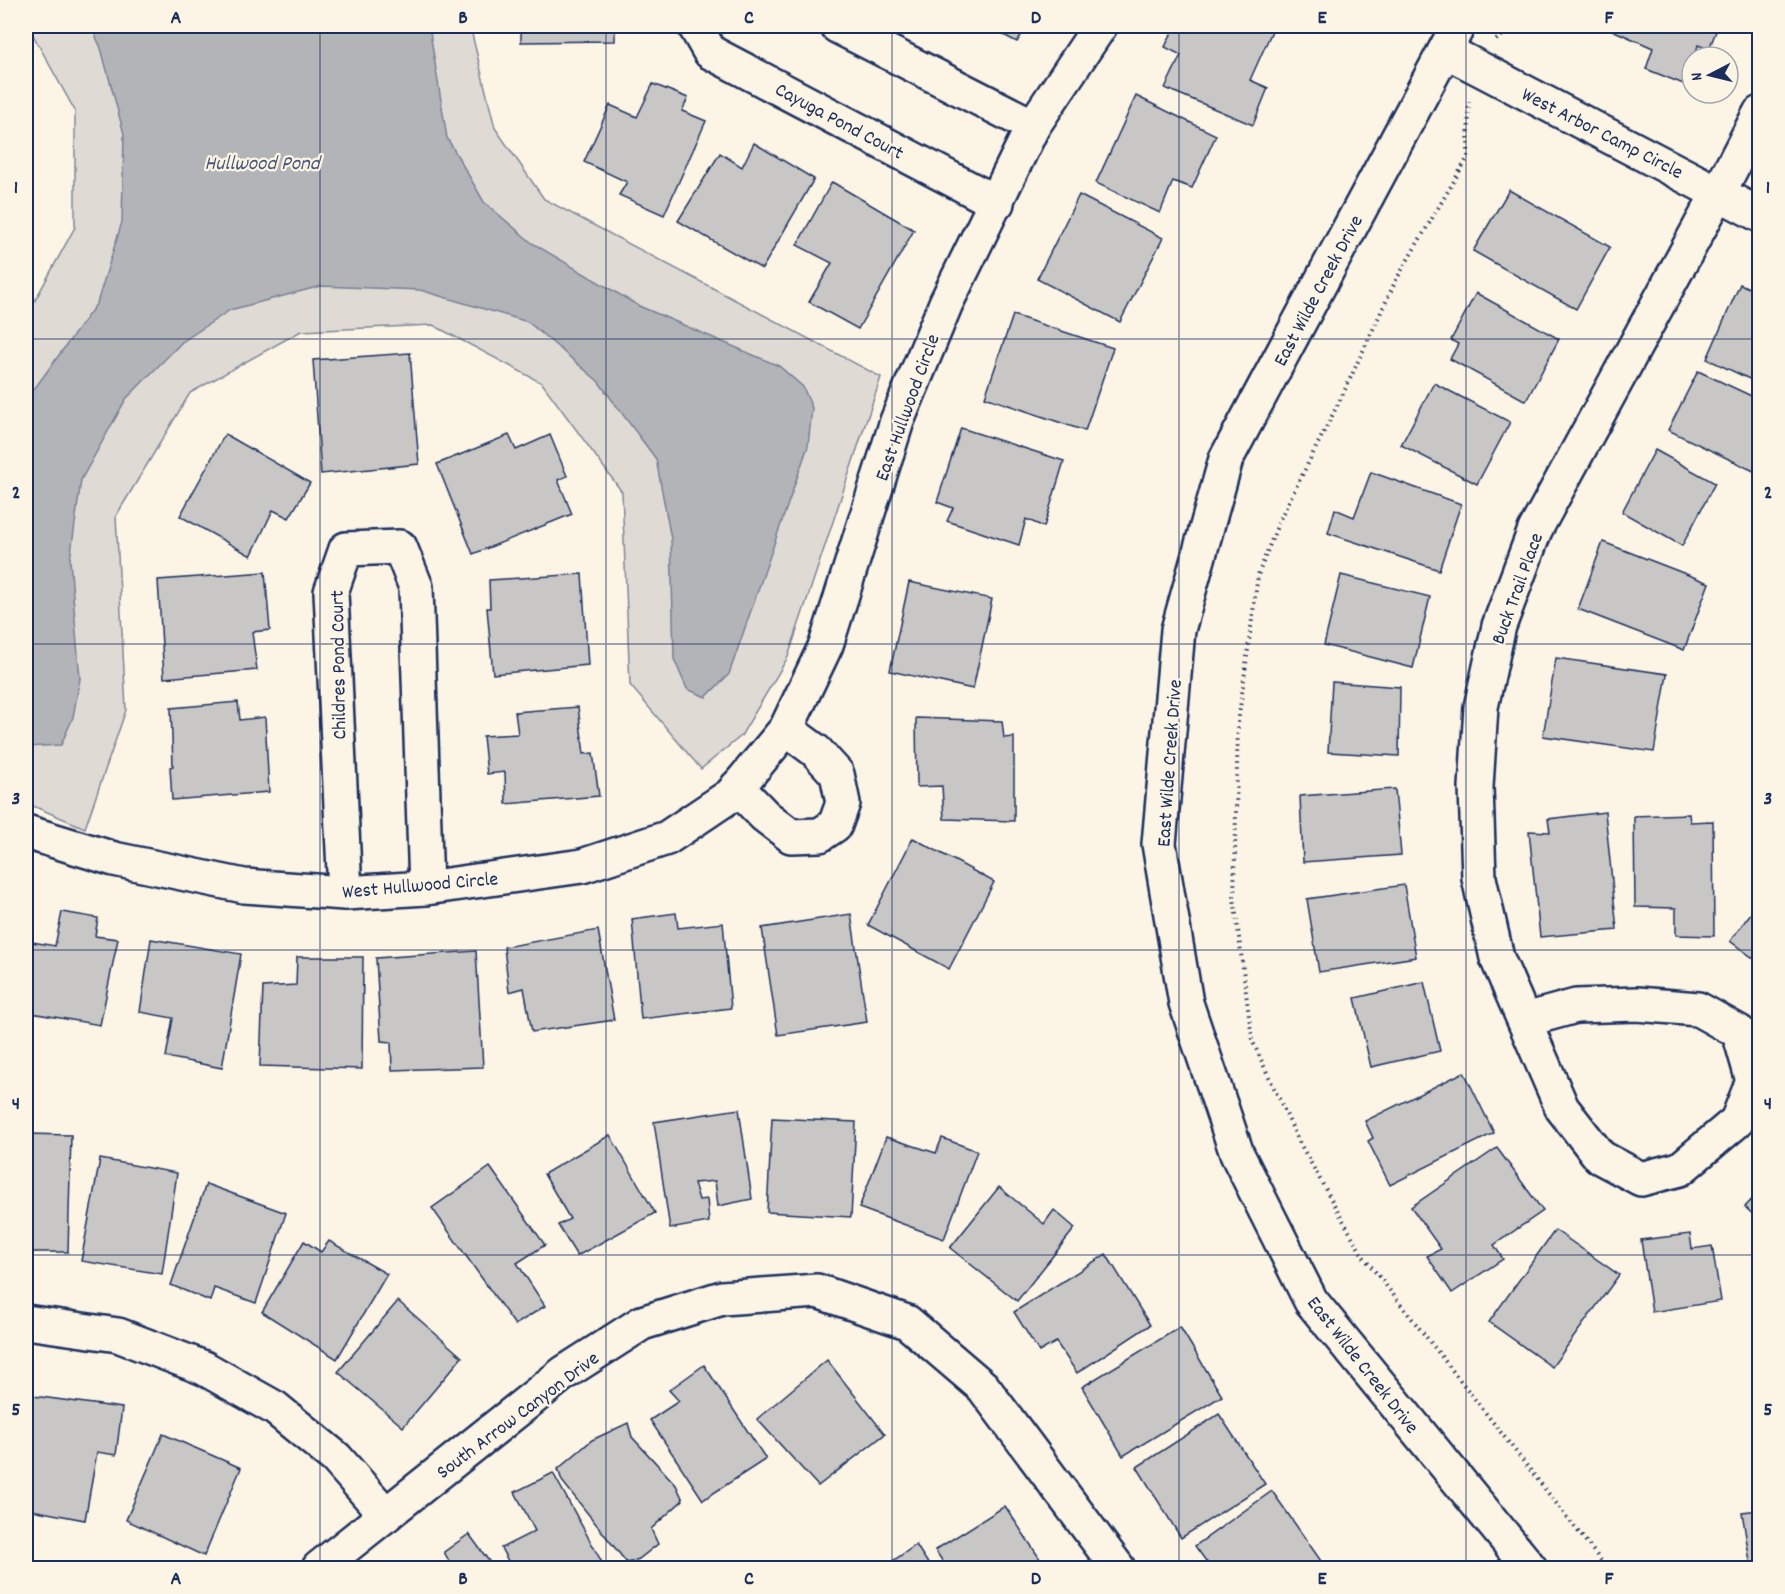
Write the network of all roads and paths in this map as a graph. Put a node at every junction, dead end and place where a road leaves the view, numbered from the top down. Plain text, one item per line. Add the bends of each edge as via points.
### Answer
1 (695, 26) edge
2 (837, 26) edge
3 (1100, 26) edge
4 (1515, 26) edge
5 (1452, 38) edge
6 (1479, 68) junction
7 (1760, 113) edge
8 (1033, 126) junction
9 (1719, 192) junction
10 (997, 202) junction
11 (1760, 215) edge
12 (786, 729) junction
13 (734, 791) junction
14 (26, 832) edge
15 (426, 888) junction
16 (345, 893) junction
17 (1525, 1020) junction
18 (26, 1322) edge
19 (386, 1515) junction
20 (319, 1569) edge
21 (1118, 1569) edge
22 (1530, 1569) edge
23 (1611, 1569) edge

1 - 10 street, Cayuga Pond Court via 710,52
2 - 8 street
3 - 8 street, East Hullwood Circle
4 - 6 path via 1492,43
5 - 6 street, West Arbor Camp Circle
5 - 22 street, East Wilde Creek Drive via 1226,459 1178,630 1159,843 1186,1003 1237,1154 1311,1301
6 - 9 street, West Arbor Camp Circle
6 - 23 path via 1470,92 1468,157 1396,280 1279,521 1258,575 1238,723 1234,898 1252,1040 1298,1140 1363,1256
7 - 9 street, Buck Trail Place
8 - 10 street, East Hullwood Circle
9 - 11 street, West Arbor Camp Circle
9 - 17 street, Buck Trail Place via 1535,530 1499,626 1480,719 1476,787 1479,878 1497,957
10 - 12 street, East Hullwood Circle via 946,303 897,421 826,645
12 - 13 street, East Hullwood Circle
12 - 13 street via 837,774 843,803 835,825 820,835 791,836
13 - 15 street, West Hullwood Circle via 667,838 582,866
14 - 16 street, West Hullwood Circle via 114,859 244,886
15 - 16 street, West Hullwood Circle
15 - 16 street, Childres Pond Court via 417,587 400,547 346,549 331,592
17 - 17 street, Buck Trail Place via 1576,1006 1637,1004 1698,1009 1739,1032 1753,1081 1737,1121 1680,1169 1641,1179 1600,1157 1562,1108
18 - 19 street via 118,1335 204,1368 274,1408 336,1458
19 - 20 street, South Arrow Canyon Drive
19 - 21 street, South Arrow Canyon Drive via 564,1373 642,1323 722,1298 817,1291 907,1322 983,1387

